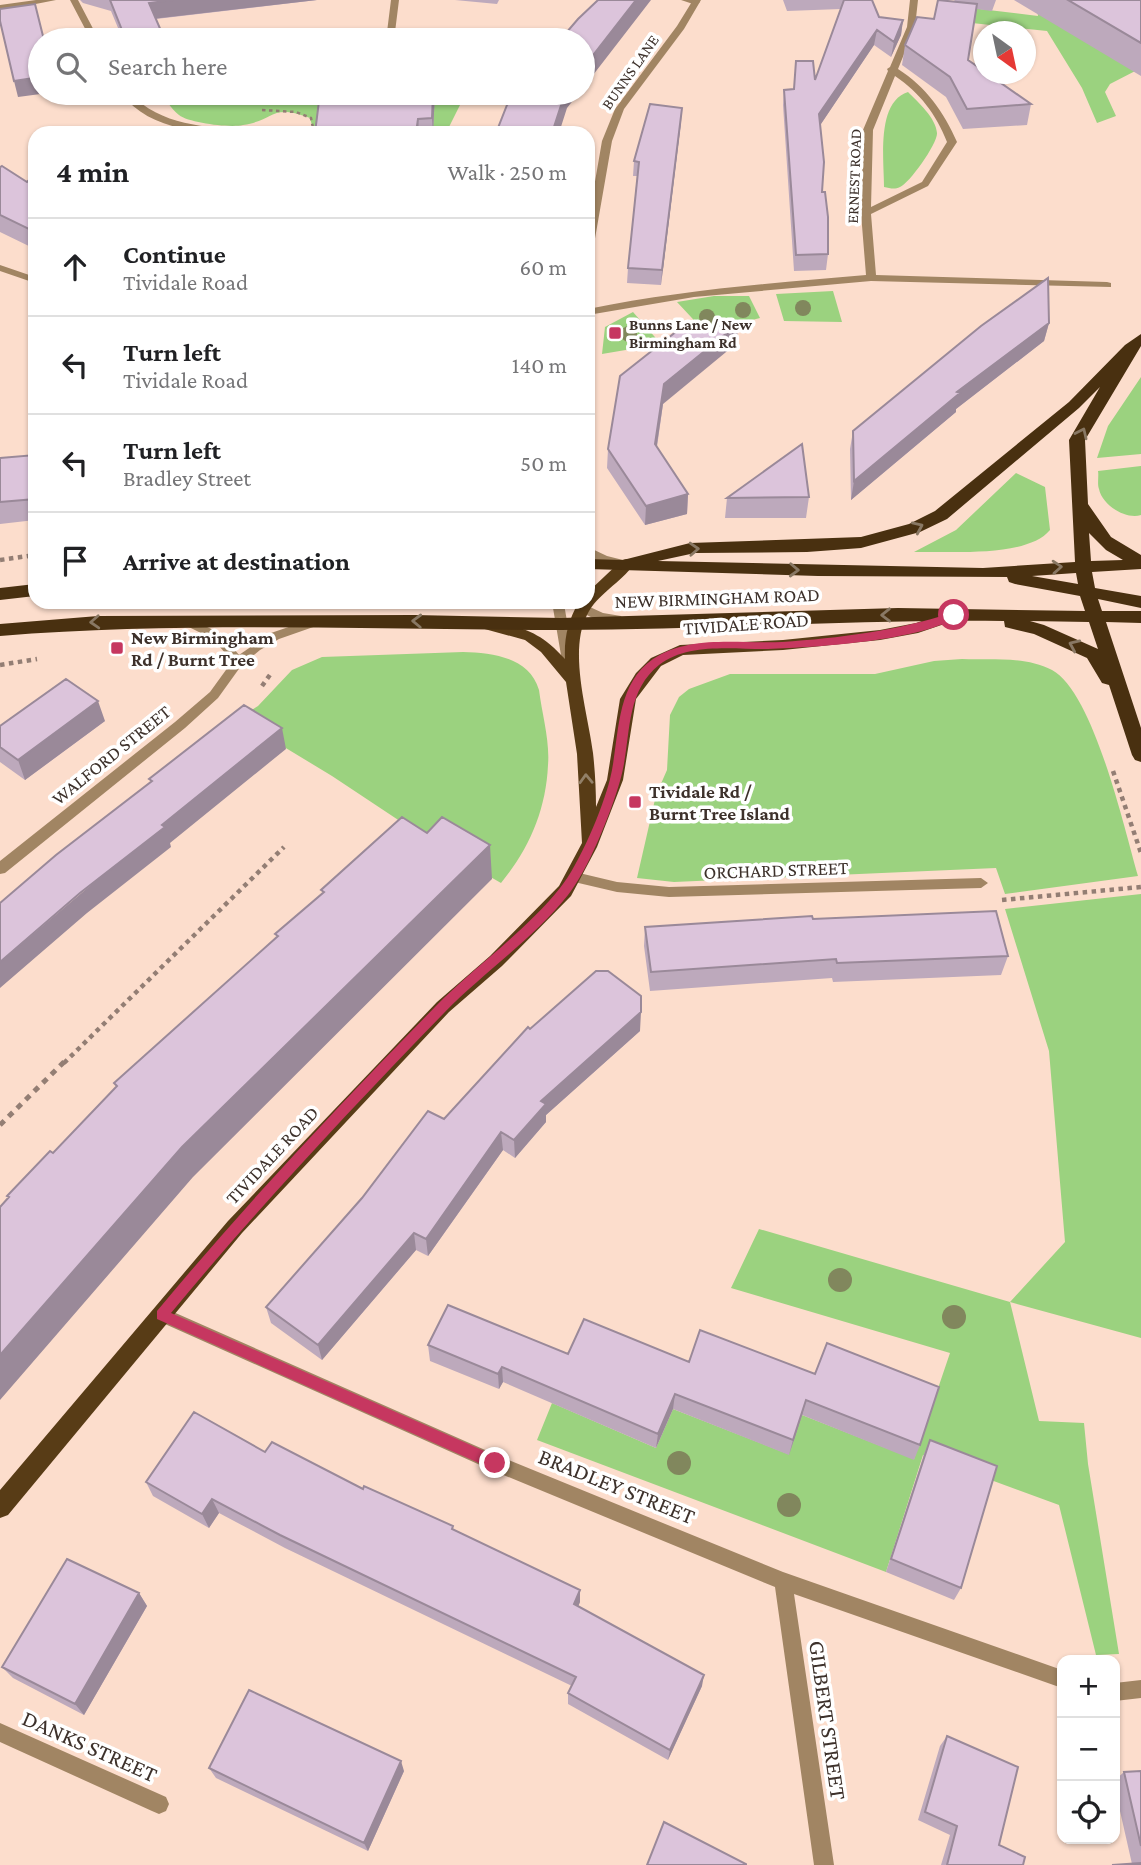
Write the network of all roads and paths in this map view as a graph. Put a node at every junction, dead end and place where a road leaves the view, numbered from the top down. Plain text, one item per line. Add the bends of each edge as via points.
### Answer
1 (52, 0) edge
2 (74, 0) edge
3 (395, 0) edge
4 (685, 0) edge
5 (914, 0) edge
6 (696, 1) edge
7 (0, 8) edge
8 (89, 28) edge
9 (392, 28) edge
10 (891, 69) junction
11 (134, 105) edge
12 (191, 126) edge
13 (595, 210) edge
14 (866, 213) junction
15 (0, 268) edge
16 (28, 278) edge
17 (871, 278) junction
18 (1107, 285) dead end
19 (595, 311) edge
20 (1136, 343) edge
21 (1079, 500) junction
22 (595, 555) edge
23 (28, 556) edge
24 (0, 560) edge
25 (1141, 563) edge
26 (595, 564) edge
27 (627, 564) junction
28 (1083, 566) junction
29 (983, 573) junction
30 (1087, 590) junction
31 (28, 591) edge
32 (0, 594) edge
33 (595, 594) edge
34 (1140, 604) edge
35 (578, 610) edge
36 (954, 615) junction
37 (977, 615) junction
38 (1096, 617) junction
39 (318, 621) junction
40 (188, 622) junction
41 (485, 624) junction
42 (0, 630) edge
43 (237, 663) junction
44 (572, 678) junction
45 (1129, 716) junction
46 (1141, 755) edge
47 (1110, 760) dead end
48 (284, 847) dead end
49 (589, 847) junction
50 (1141, 853) edge
51 (0, 869) edge
52 (575, 877) junction
53 (981, 883) dead end
54 (1141, 887) edge
55 (1001, 900) dead end
56 (0, 1125) edge
57 (162, 1315) junction
58 (0, 1507) edge
59 (783, 1581) junction
60 (1057, 1677) edge
61 (1141, 1689) edge
62 (1120, 1691) edge
63 (0, 1732) edge
64 (159, 1804) dead end
65 (824, 1865) edge

1 - 7 street
2 - 8 street
3 - 9 street
4 - 6 street
5 - 10 street, ERNEST ROAD via 911,27
6 - 13 street, BUNNS LANE via 620,109 607,141
10 - 14 street, ERNEST ROAD via 868,130
10 - 14 street via 913,82 944,120 952,142 925,184
11 - 12 street via 167,123
14 - 17 street, ERNEST ROAD
15 - 16 street
17 - 18 street
17 - 19 street via 716,289
21 -> 20 highway via 1077,440
27 -> 20 highway via 680,549 835,547 882,540 919,528 941,516 1074,405
21 - 25 highway via 1093,528 1112,549
21 - 28 highway
22 - 27 street
23 - 24 path
25 - 28 highway, NEW BIRMINGHAM ROAD
26 - 27 highway, NEW BIRMINGHAM ROAD
27 -> 29 highway, NEW BIRMINGHAM ROAD
27 - 33 main road
29 -> 28 highway, NEW BIRMINGHAM ROAD
28 - 30 highway
29 - 30 highway
30 - 34 highway
30 - 38 highway
31 - 32 highway
34 - 38 highway, NEW BIRMINGHAM ROAD
36 -> 35 highway, NEW BIRMINGHAM ROAD via 640,621
35 - 41 highway, NEW BIRMINGHAM ROAD
35 - 44 main road, TIVIDALE ROAD
36 - 37 highway, NEW BIRMINGHAM ROAD
36 - 49 main road, TIVIDALE ROAD via 880,635 783,645 707,646 680,650 656,662 628,699 619,768
37 - 38 highway, NEW BIRMINGHAM ROAD
45 -> 37 highway via 1093,654 1038,629
38 - 45 highway
39 - 40 highway, NEW BIRMINGHAM ROAD
41 -> 39 highway, NEW BIRMINGHAM ROAD
39 - 43 street, WALFORD STREET via 275,636
40 -> 42 highway, NEW BIRMINGHAM ROAD via 98,622
40 - 43 street via 222,639
41 - 44 main road via 530,636
43 - 51 street, WALFORD STREET via 214,695 180,725
49 -> 44 main road, TIVIDALE ROAD via 586,756
45 - 46 highway
47 - 50 path
48 - 56 path
49 - 52 main road, TIVIDALE ROAD
52 - 53 street, ORCHARD STREET via 669,892
52 - 57 main road, TIVIDALE ROAD via 536,922 443,1007 234,1227
54 - 55 path
57 - 58 main road, TIVIDALE ROAD
57 - 59 street, BRADLEY STREET via 495,1463
59 - 60 street, BRADLEY STREET
59 - 65 street, GILBERT STREET
61 - 62 street
63 - 64 street, DANKS STREET

